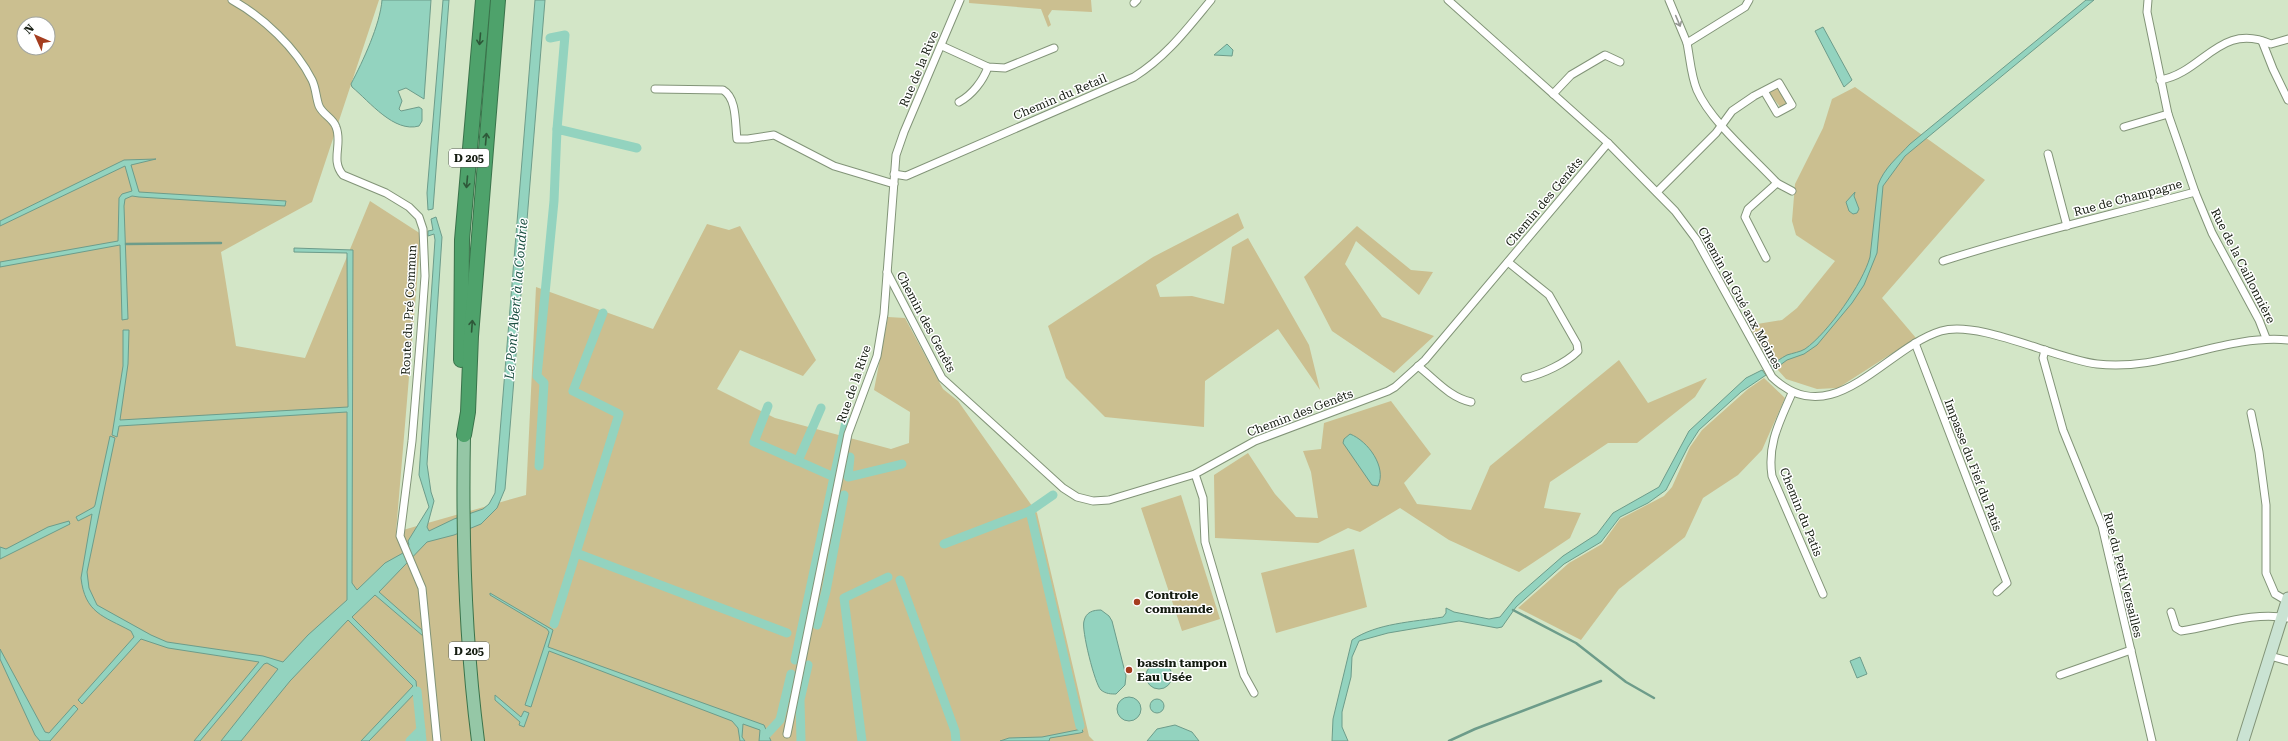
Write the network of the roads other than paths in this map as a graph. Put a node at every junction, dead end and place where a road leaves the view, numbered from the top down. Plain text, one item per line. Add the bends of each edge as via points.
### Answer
1 (232, 0) edge
2 (483, 0) edge
3 (498, 0) edge
4 (960, 0) edge
5 (1211, 0) edge
6 (1448, 0) edge
7 (1669, 0) edge
8 (1748, 0) edge
9 (2148, 0) edge
10 (2288, 39) edge
11 (2262, 40) junction
12 (1687, 43) junction
13 (942, 46) junction
14 (1054, 48) dead end
15 (1620, 62) dead end
16 (988, 67) junction
17 (2160, 80) junction
18 (655, 90) dead end
19 (1764, 91) dead end
20 (1553, 94) junction
21 (2288, 100) edge
22 (959, 102) dead end
23 (2168, 114) junction
24 (1722, 124) junction
25 (2124, 127) dead end
26 (1608, 143) junction
27 (2048, 154) dead end
28 (894, 174) junction
29 (1777, 183) junction
30 (894, 184) junction
31 (1792, 191) dead end
32 (1657, 192) junction
33 (2195, 192) junction
34 (2067, 226) junction
35 (1766, 258) dead end
36 (1943, 261) dead end
37 (1508, 262) junction
38 (887, 272) junction
39 (2266, 338) junction
40 (2288, 340) edge
41 (1915, 343) junction
42 (2045, 350) junction
43 (1418, 366) junction
44 (1525, 378) dead end
45 (1792, 393) junction
46 (1471, 402) dead end
47 (2251, 413) dead end
48 (464, 434) junction
49 (1196, 474) junction
50 (1997, 592) dead end
51 (1823, 594) dead end
52 (2288, 599) edge
53 (2171, 612) dead end
54 (2285, 618) edge
55 (2131, 650) junction
56 (2270, 656) junction
57 (2288, 661) edge
58 (2060, 675) dead end
59 (1254, 693) dead end
60 (787, 734) dead end
61 (437, 741) edge
62 (478, 741) edge
63 (2152, 741) edge
64 (2243, 741) edge

1 - 61 street, Route du Pré Commun via 267,25 302,64 312,80 318,105 337,128 338,169 343,174 401,201 414,211 422,223 424,276 412,441 401,526 402,544 420,579 423,594
2 -> 48 highway, D 205 via 462,240 461,345
48 -> 3 highway, D 205 via 468,412 473,312
4 - 13 street, Rue de la Rive
5 - 28 street, Chemin du Retail via 1176,44 1134,77 906,176
6 - 20 street, Chemin du Gué aux Moines
7 -> 12 street
8 - 12 street via 1745,7
9 - 17 street, Rue de la Caillonnière via 2147,12
10 - 11 street via 2271,44
11 - 17 street via 2241,38 2222,44 2175,78
11 - 21 street
12 - 24 street via 1697,90
13 - 16 street
13 - 28 street, Rue de la Rive via 904,132 896,156
14 - 16 street via 1005,68
15 - 20 street via 1605,55 1571,75
16 - 22 street via 985,77 967,98
17 - 23 street, Rue de la Caillonnière
18 - 30 street via 723,90 729,93 732,100 737,138 748,140 774,135 834,166
19 - 24 street via 1732,111
20 - 26 street, Chemin du Gué aux Moines
23 - 25 street
23 - 33 street, Rue de la Caillonnière
24 - 29 street
24 - 32 street
26 - 32 street, Chemin du Gué aux Moines
26 - 37 street, Chemin des Genêts
27 - 34 street, Rue de Champagne
28 - 30 street, Rue de la Rive
29 - 31 street
29 - 35 street via 1748,209 1745,217
30 - 38 street, Rue de la Rive
32 - 45 street, Chemin du Gué aux Moines via 1683,220 1696,239 1772,377 1782,388
33 - 34 street, Rue de Champagne
33 - 39 street, Rue de la Caillonnière via 2212,233 2259,320
34 - 36 street, Rue de Champagne via 2012,238
37 - 43 street, Chemin des Genêts
37 - 44 street via 1549,295 1578,344 1578,350 1573,356 1536,376
38 - 49 street, Chemin des Genêts via 942,378 1063,488 1078,497 1093,501 1109,500
38 - 60 street, Rue de la Rive via 877,356 848,434
39 - 40 street, Chemin du Gué aux Moines
39 - 42 street, Chemin du Gué aux Moines via 2127,366 2096,364
41 - 42 street, Chemin du Gué aux Moines via 1942,331 1970,330
41 - 45 street, Chemin du Gué aux Moines via 1849,389 1829,396 1809,397
41 - 50 street, Impasse du Fief du Patis via 2007,583
42 - 55 street, Rue du Petit Versailles via 2043,358 2063,430 2102,526
43 - 46 street via 1441,387 1459,399
43 - 49 street, Chemin des Genêts via 1396,387 1388,391 1255,441
45 - 51 street, Chemin du Patis via 1775,433 1769,458 1772,476
47 - 52 street via 2266,505 2266,573 2276,594
48 - 62 main road, D 205 via 464,561 469,662
49 - 59 street via 1203,498 1205,542 1244,675
52 - 54 main road
53 - 54 street via 2176,628 2181,631 2222,622 2270,616
54 - 56 main road
55 - 58 street
55 - 63 street, Rue du Petit Versailles
56 - 57 street
56 - 64 main road

